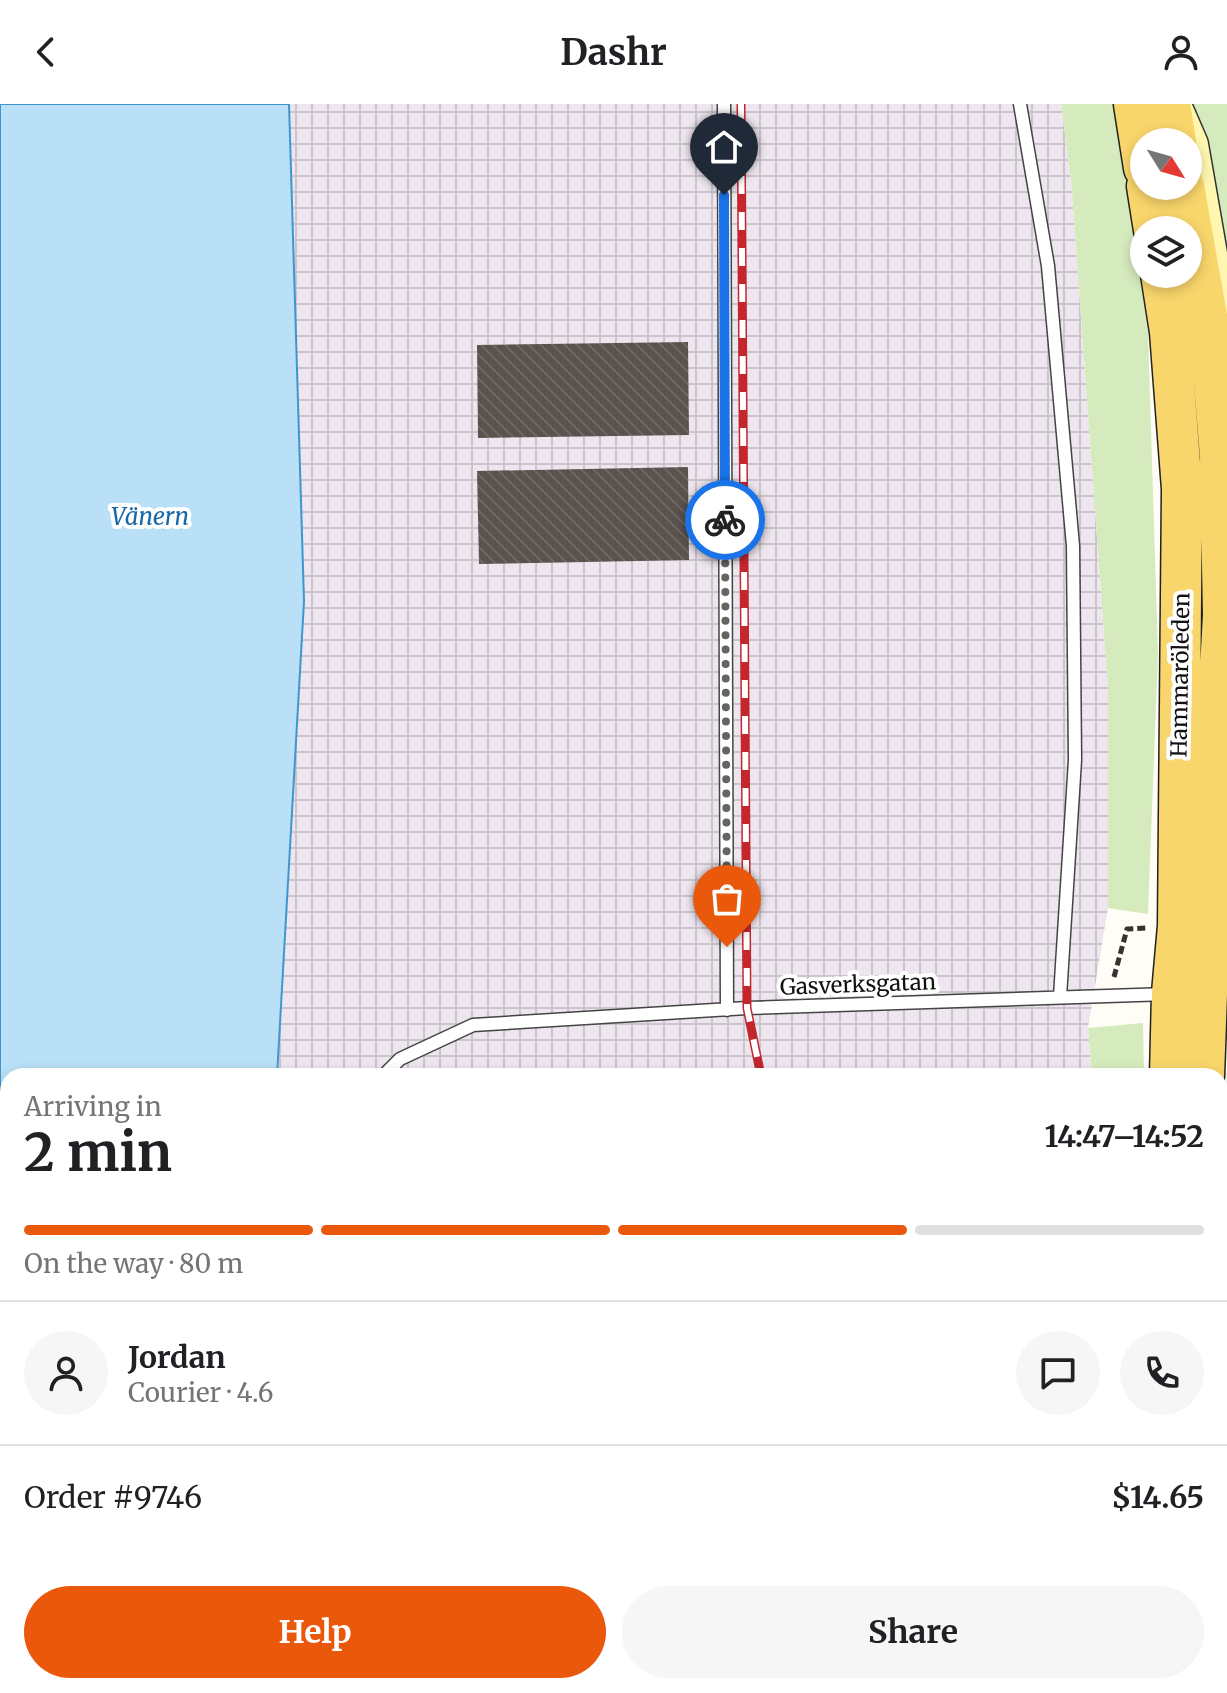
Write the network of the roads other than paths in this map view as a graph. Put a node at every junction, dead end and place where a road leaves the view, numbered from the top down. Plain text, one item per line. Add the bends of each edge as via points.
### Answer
1 (724, 104) edge
2 (1020, 104) edge
3 (1134, 104) edge
4 (1171, 104) edge
5 (1138, 128) edge
6 (1174, 128) edge
7 (1186, 200) edge
8 (1163, 288) edge
9 (1227, 306) edge
10 (1189, 994) junction
11 (1060, 997) junction
12 (727, 1010) junction
13 (391, 1068) edge
14 (1172, 1068) edge
15 (1203, 1068) edge

1 - 12 lane
2 - 11 lane via 1048,266 1073,546 1075,760
3 - 5 main road
4 - 6 main road
4 - 9 main road via 1190,145 1214,283
7 - 10 main road, Hammaröleden via 1210,333 1220,457 1223,615 1212,935
8 - 10 main road, Hammaröleden via 1182,489 1178,926
10 - 11 lane, Gasverksgatan
10 - 14 main road, Hammaröleden
10 - 15 main road, Hammaröleden
11 - 12 lane, Gasverksgatan
12 - 13 lane, Gasverksgatan via 473,1025

